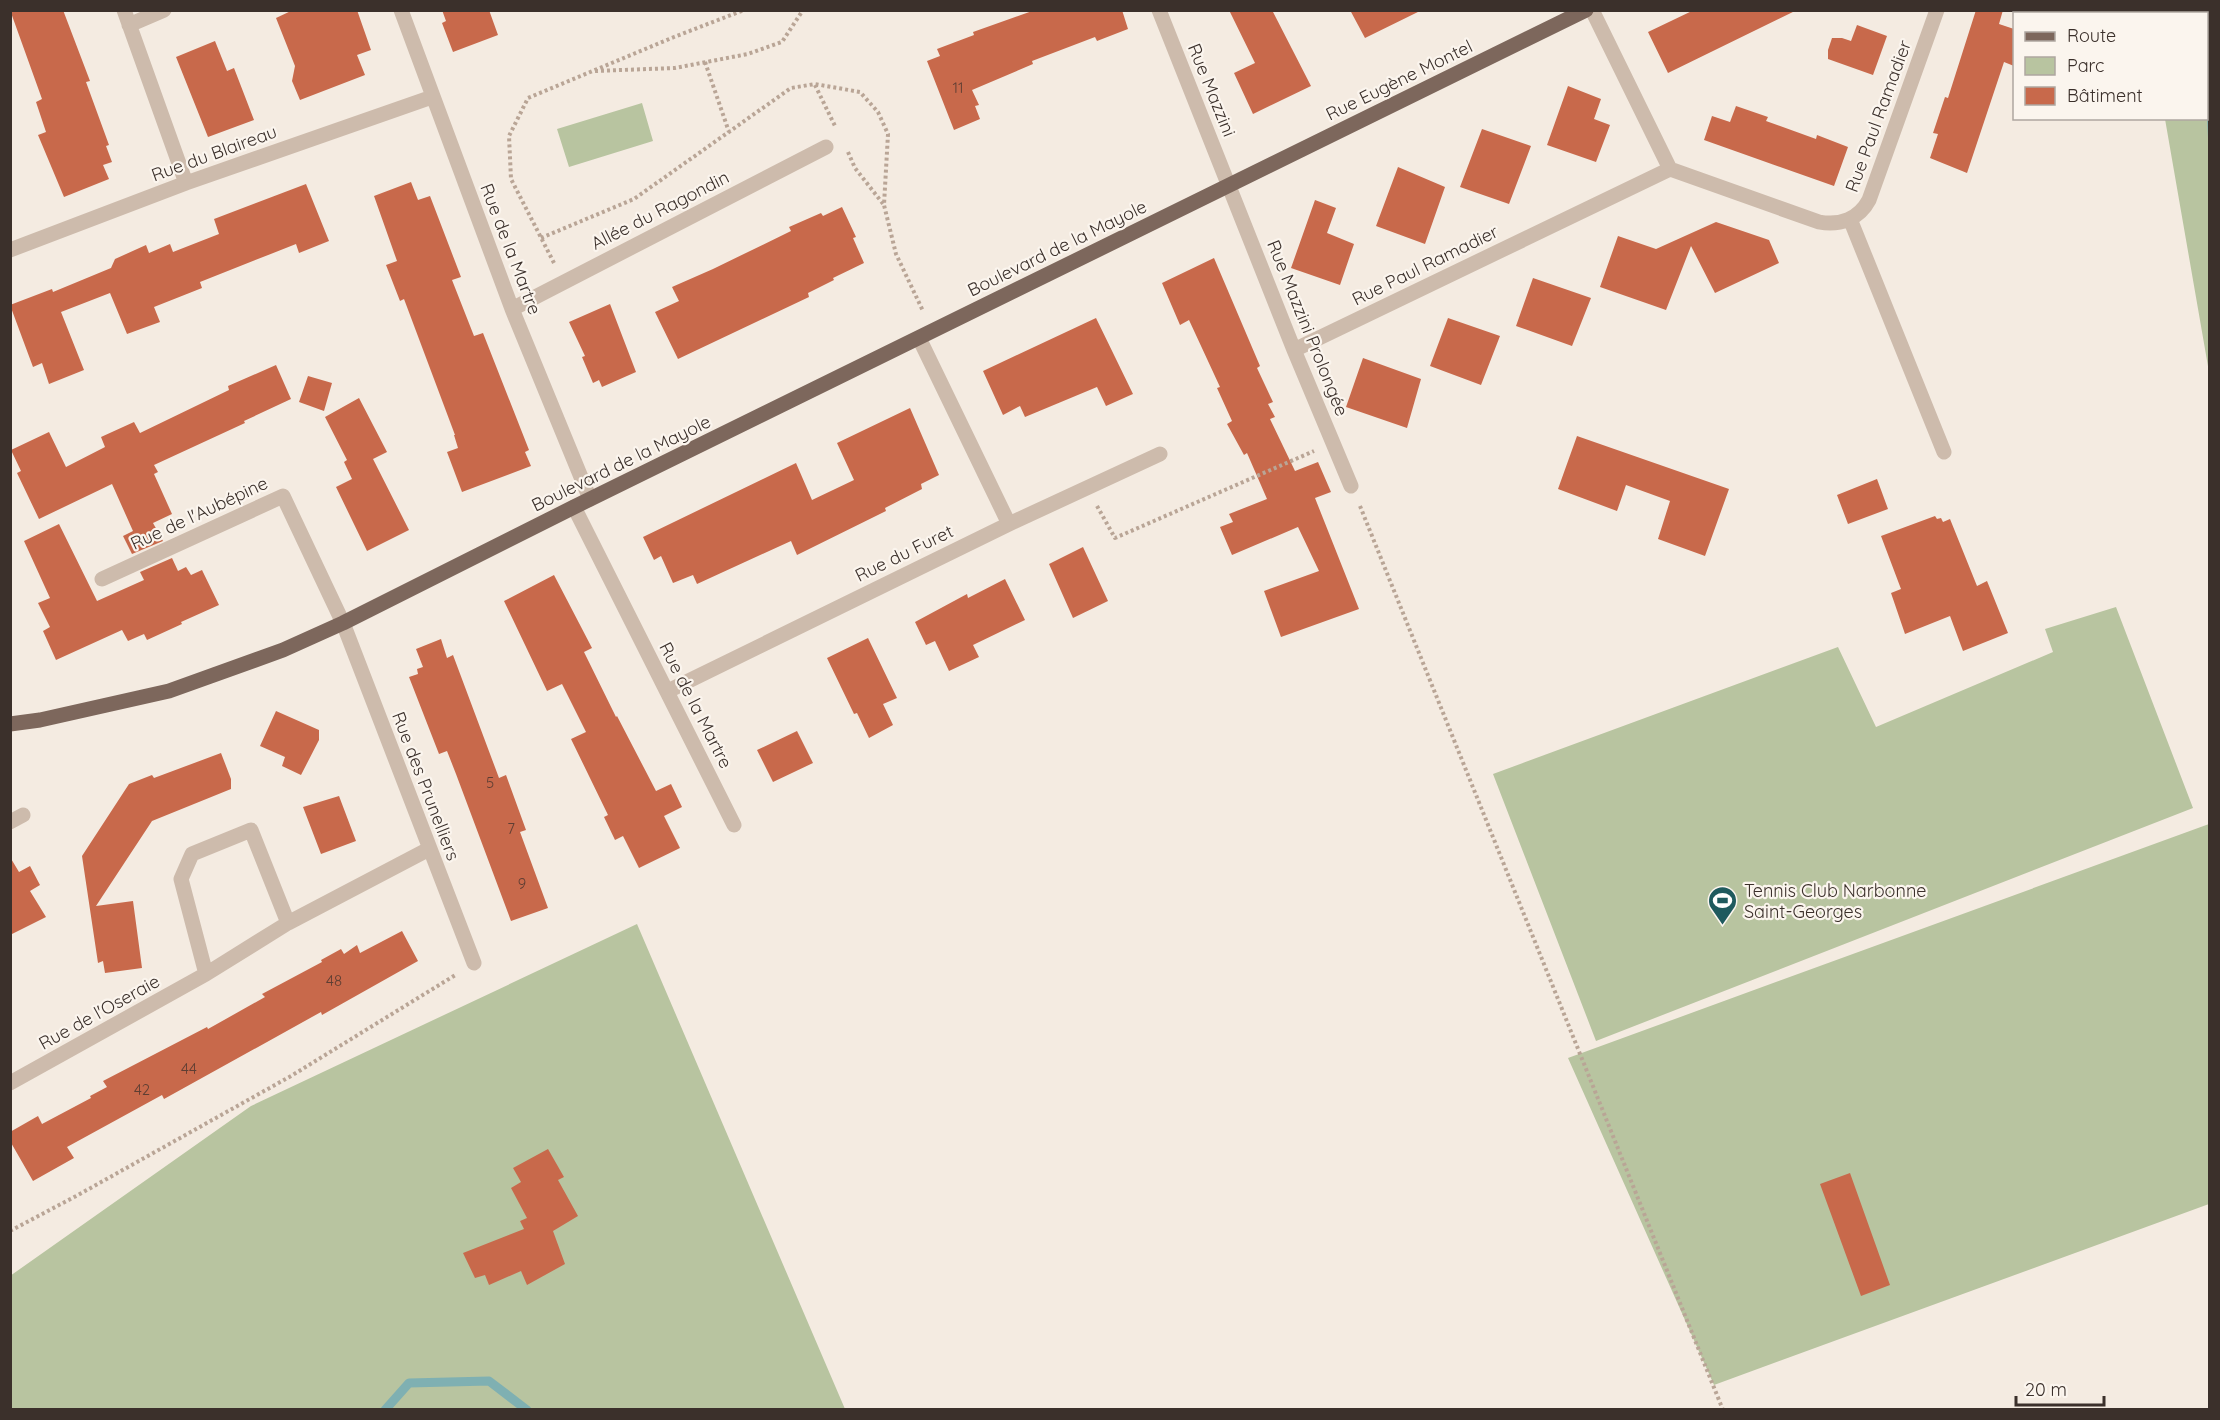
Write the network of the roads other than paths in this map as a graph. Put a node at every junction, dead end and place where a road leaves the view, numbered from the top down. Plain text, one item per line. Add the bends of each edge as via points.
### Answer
1 (164, 10) edge
2 (401, 10) edge
3 (1159, 10) edge
4 (1586, 10) edge
5 (1592, 10) edge
6 (1937, 10) edge
7 (126, 18) edge
8 (432, 97) junction
9 (826, 147) dead end
10 (1670, 169) junction
11 (186, 183) junction
12 (1229, 185) junction
13 (1850, 219) junction
14 (10, 250) edge
15 (513, 309) junction
16 (919, 338) junction
17 (1294, 350) junction
18 (1944, 452) dead end
19 (1160, 454) dead end
20 (1352, 486) road end
21 (590, 499) junction
22 (574, 507) junction
23 (1009, 524) junction
24 (102, 579) dead end
25 (343, 623) junction
26 (668, 691) junction
27 (10, 724) edge
28 (734, 825) dead end
29 (429, 849) junction
30 (288, 923) junction
31 (474, 963) road end
32 (206, 974) junction
33 (10, 1083) edge

1 - 7 street
2 - 8 street, Rue de la Martre
3 - 12 street, Rue Mazzini
4 - 12 main road, Rue Eugène Montel
5 - 10 street
6 - 13 street, Rue Paul Ramadier via 1869,200
7 - 11 street
8 - 11 street, Rue du Blaireau
8 - 15 street, Rue de la Martre
9 - 15 street, Allée du Ragondin
10 - 13 street, Rue Paul Ramadier via 1819,222 1835,224
10 - 17 street, Rue Paul Ramadier
11 - 14 street, Rue du Blaireau
12 - 16 main road, Boulevard de la Mayole
12 - 17 street, Rue Mazzini Prolongée
13 - 18 street
15 - 21 street, Rue de la Martre
16 - 21 main road, Boulevard de la Mayole
16 - 23 street
17 - 20 street, Rue Mazzini Prolongée
19 - 23 street, Rue du Furet
21 - 22 main road, Boulevard de la Mayole
22 - 25 main road, Boulevard de la Mayole
22 - 26 street, Rue de la Martre
23 - 26 street, Rue du Furet
24 - 25 street, Rue de l'Aubépine via 283,496
25 - 27 main road, Boulevard de la Mayole via 283,650 169,691
25 - 29 street, Rue des Prunelliers
26 - 28 street, Rue de la Martre
29 - 30 street, Rue de l'Oseraie
29 - 31 street, Rue des Prunelliers
30 - 32 street, Rue de l'Oseraie
30 - 32 street via 250,830 192,854 181,879
32 - 33 street, Rue de l'Oseraie

